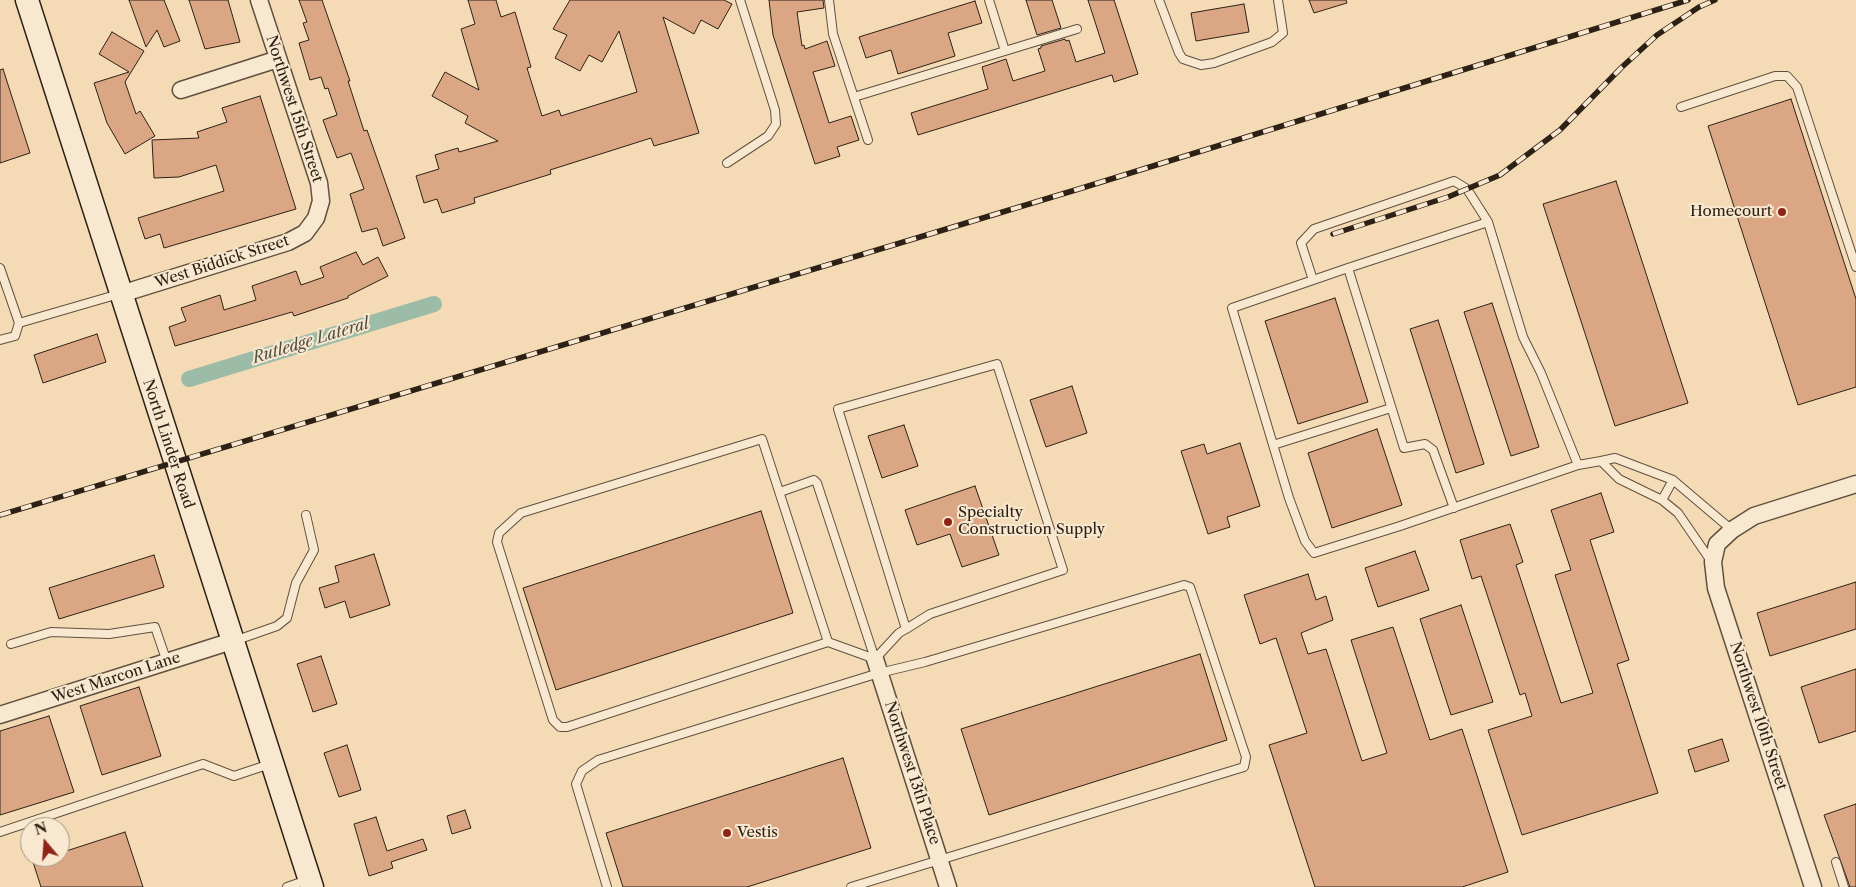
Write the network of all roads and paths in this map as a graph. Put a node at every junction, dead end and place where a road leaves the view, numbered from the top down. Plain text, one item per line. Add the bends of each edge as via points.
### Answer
1 (27, 0) edge
2 (259, 0) edge
3 (740, 0) edge
4 (829, 0) edge
5 (989, 0) edge
6 (1159, 0) edge
7 (1278, 0) edge
8 (1077, 29) dead end
9 (1005, 51) junction
10 (278, 58) junction
11 (181, 90) dead end
12 (854, 97) junction
13 (1681, 107) dead end
14 (868, 140) dead end
15 (727, 163) dead end
16 (316, 218) joint
17 (1488, 222) junction
18 (1856, 267) edge
19 (0, 268) edge
20 (1348, 268) junction
21 (1313, 280) junction
22 (3, 287) edge
23 (120, 294) junction
24 (19, 323) junction
25 (0, 340) edge
26 (1392, 408) junction
27 (1273, 445) junction
28 (1601, 461) junction
29 (1578, 465) junction
30 (1673, 480) junction
31 (1856, 484) edge
32 (780, 492) junction
33 (1662, 500) junction
34 (1454, 508) junction
35 (306, 515) dead end
36 (1732, 530) junction
37 (1712, 562) junction
38 (906, 629) junction
39 (232, 641) junction
40 (828, 642) junction
41 (11, 644) dead end
42 (167, 662) junction
43 (877, 666) junction
44 (0, 715) edge
45 (272, 764) junction
46 (0, 832) edge
47 (940, 860) junction
48 (1836, 862) dead end
49 (310, 883) edge
50 (286, 887) edge
51 (607, 887) edge
52 (851, 887) edge
53 (948, 887) edge
54 (1813, 887) edge
55 (1844, 887) edge

1 - 23 main road, North Linder Road
2 - 10 street, Northwest 15th Street
3 - 15 lane via 775,110 776,124 768,136
4 - 12 lane via 833,34
5 - 9 lane
6 - 7 lane via 1178,53 1183,59 1201,65 1264,45 1283,33
8 - 9 lane
9 - 12 lane
10 - 11 street
10 - 16 street, Northwest 15th Street via 319,183 321,201
12 - 14 lane
13 - 18 lane via 1775,76 1787,76 1797,87
16 - 23 street, West Biddick Street via 305,233 288,242
17 - 20 lane
17 - 21 lane via 1467,189 1454,180 1314,229 1301,243
17 - 29 lane via 1523,337
19 - 22 lane
20 - 21 lane
20 - 26 lane
21 - 27 lane via 1232,308
22 - 24 lane
23 - 24 lane
23 - 39 main road, North Linder Road
24 - 25 lane via 15,336
26 - 27 lane
26 - 34 lane via 1404,448 1425,444 1433,450
27 - 34 lane via 1305,541 1314,553
28 - 29 lane
28 - 30 lane via 1614,458
28 - 33 lane via 1619,479
29 - 34 lane
30 - 33 lane
30 - 36 lane
31 - 36 street via 1754,516
32 - 40 lane
32 - 40 lane via 762,439 521,513 498,533 497,542 553,720 560,727
32 - 43 lane via 814,480 817,483
33 - 37 lane via 1678,512
35 - 39 lane via 314,550 296,583 287,618 277,626
36 - 37 street, Northwest 10th Street via 1717,544
37 - 54 street, Northwest 10th Street via 1716,588
38 - 38 lane via 930,614 1063,570 997,364 838,409
38 - 43 lane via 899,633
39 - 42 street, West Marcon Lane
39 - 45 main road, North Linder Road
40 - 43 lane
41 - 42 lane via 51,632 109,634 155,626
42 - 44 street, West Marcon Lane
43 - 47 street, Northwest 13th Place
43 - 47 lane via 925,662 1188,585 1246,757 1244,767 1231,772
43 - 51 lane via 588,766 576,784
45 - 46 lane via 234,776 203,764
45 - 49 main road, North Linder Road
47 - 52 lane
47 - 53 street, Northwest 13th Place
48 - 55 lane
49 - 50 lane

